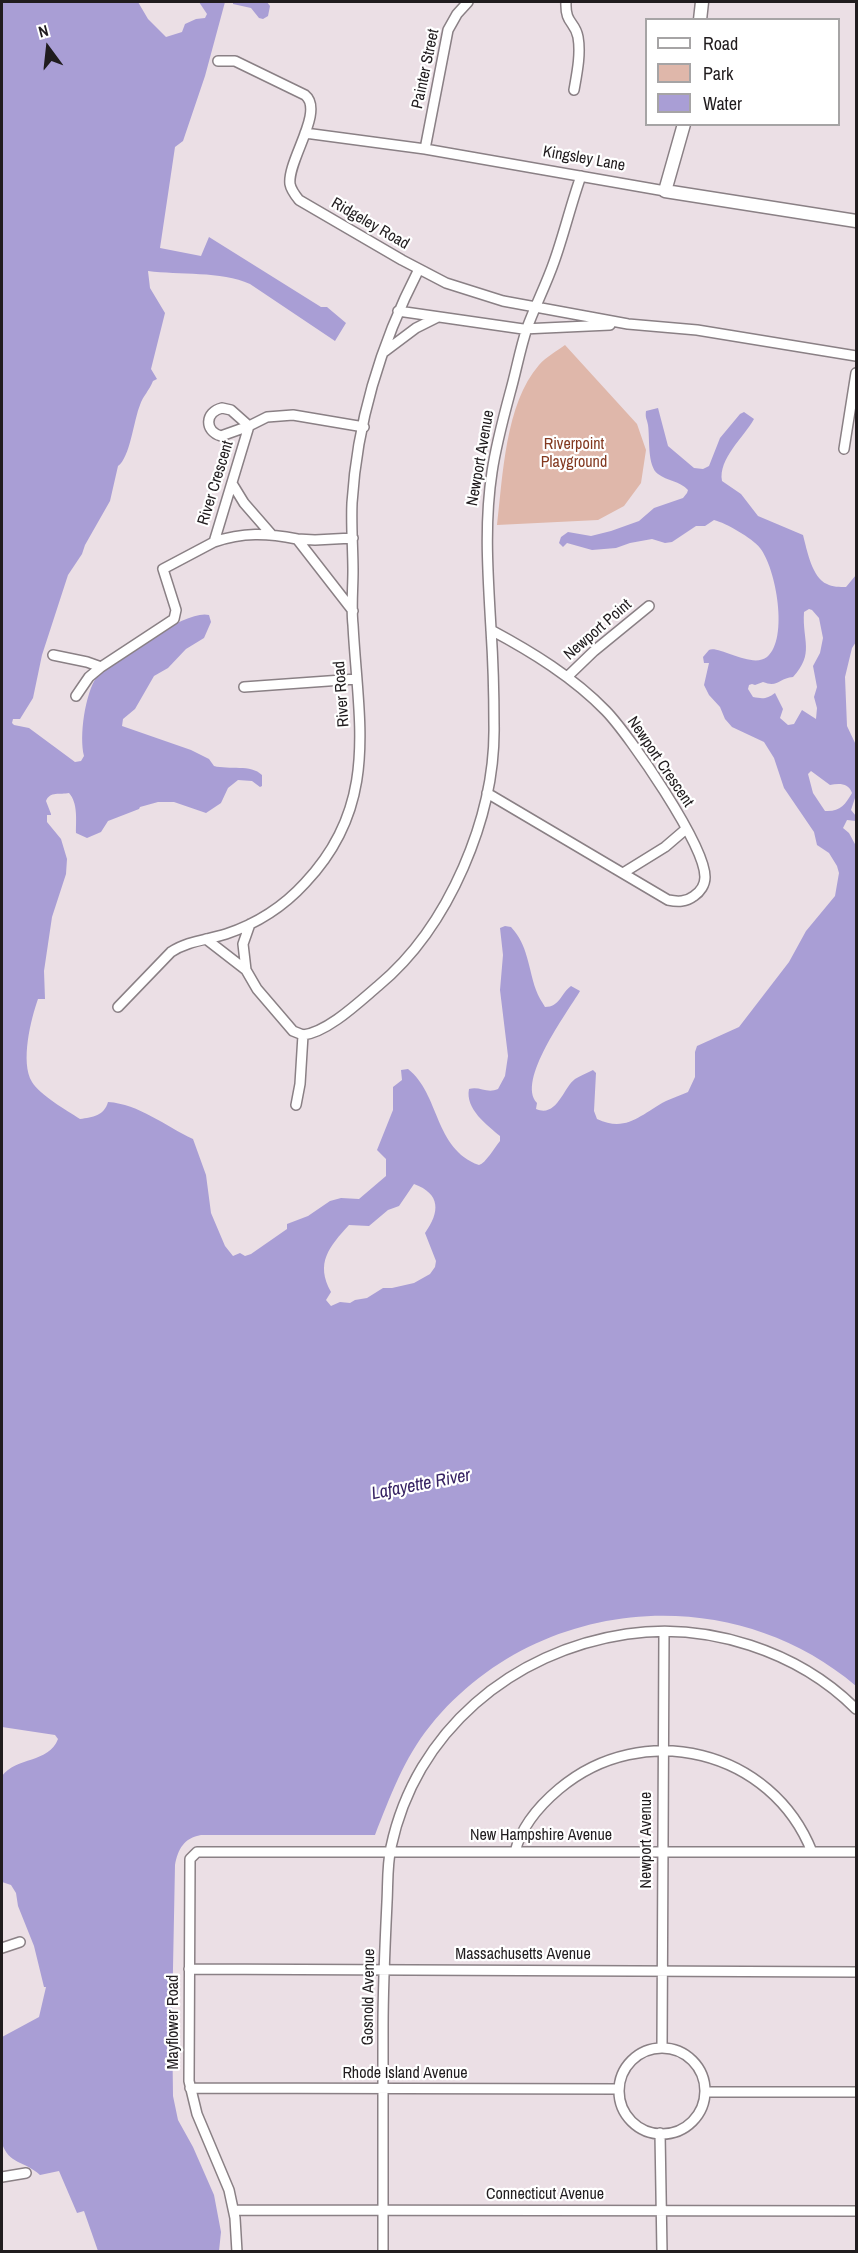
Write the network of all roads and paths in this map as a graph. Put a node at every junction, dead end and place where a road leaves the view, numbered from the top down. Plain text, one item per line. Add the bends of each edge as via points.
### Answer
1 (468, 2) edge
2 (566, 2) edge
3 (702, 2) edge
4 (700, 18) edge
5 (218, 61) dead end
6 (574, 90) dead end
7 (683, 126) edge
8 (305, 133) junction
9 (425, 149) junction
10 (581, 176) junction
11 (665, 191) junction
12 (856, 221) edge
13 (419, 269) junction
14 (536, 308) junction
15 (398, 310) junction
16 (438, 317) junction
17 (628, 324) junction
18 (527, 328) junction
19 (384, 352) junction
20 (856, 356) edge
21 (856, 373) edge
22 (364, 427) junction
23 (844, 448) dead end
24 (232, 485) junction
25 (271, 534) junction
26 (353, 538) junction
27 (297, 539) junction
28 (214, 542) junction
29 (649, 606) dead end
30 (353, 610) junction
31 (491, 630) junction
32 (54, 655) dead end
33 (100, 667) junction
34 (567, 677) junction
35 (357, 679) junction
36 (244, 687) dead end
37 (76, 696) dead end
38 (487, 793) junction
39 (686, 829) junction
40 (623, 873) junction
41 (250, 924) junction
42 (206, 939) junction
43 (246, 970) junction
44 (118, 1007) dead end
45 (303, 1035) junction
46 (296, 1105) dead end
47 (664, 1632) junction
48 (856, 1709) edge
49 (664, 1751) junction
50 (262, 1850) joint
51 (390, 1850) junction
52 (515, 1852) junction
53 (663, 1852) junction
54 (812, 1852) junction
55 (856, 1852) edge
56 (20, 1942) dead end
57 (2, 1948) edge
58 (189, 1969) junction
59 (384, 1970) junction
60 (663, 1970) junction
61 (856, 1972) edge
62 (662, 2048) junction
63 (190, 2088) junction
64 (383, 2088) junction
65 (619, 2090) junction
66 (705, 2092) junction
67 (856, 2092) edge
68 (660, 2133) junction
69 (26, 2173) dead end
70 (2, 2177) edge
71 (234, 2210) junction
72 (383, 2210) junction
73 (662, 2210) junction
74 (856, 2211) edge
75 (237, 2252) edge
76 (383, 2252) edge
77 (662, 2252) edge

1 - 9 street, Painter Street via 448,30
2 - 6 street via 566,14 578,35
3 - 4 street
5 - 8 street, Ridgeley Road via 235,61 308,97 312,106
7 - 11 street
8 - 9 street, Kingsley Lane
8 - 13 street, Ridgeley Road via 290,180 294,194
9 - 10 street, Kingsley Lane
10 - 11 street, Kingsley Lane
10 - 14 street, Newport Avenue
11 - 12 street, Kingsley Lane
13 - 14 street, Ridgeley Road via 446,283
13 - 15 street, River Road
14 - 17 street, Ridgeley Road
14 - 18 street, Newport Avenue
15 - 16 street, Ridgeley Road
15 - 19 street, River Road
16 - 18 street, Ridgeley Road
16 - 19 street
17 - 18 street, Ridgeley Road
17 - 20 street, Ridgeley Road via 697,330
18 - 31 street, Newport Avenue via 498,436 488,506
19 - 22 street, River Road
21 - 23 street
22 - 24 street, River Crescent via 292,415 267,417 249,426
22 - 26 street, River Road via 353,493
24 - 25 street
24 - 28 street, River Crescent
25 - 27 street
25 - 28 street via 242,534
26 - 27 street
26 - 30 street, River Road
27 - 30 street
28 - 33 street, River Crescent via 164,568 176,610 174,619
29 - 34 street, Newport Point
30 - 35 street, River Road
31 - 34 street, Newport Crescent
31 - 38 street, Newport Avenue via 494,726
32 - 33 street
33 - 37 street, River Crescent
34 - 39 street, Newport Crescent via 621,728
35 - 36 street
35 - 41 street, River Road via 360,764 343,827 305,883
38 - 40 street, Newport Crescent
38 - 45 street, Newport Avenue via 456,884 430,928 399,968 359,1002 318,1030
39 - 40 street, Newport Crescent
39 - 40 street, Newport Crescent via 701,856 706,880 698,894 684,901 668,900
41 - 42 street, River Road
41 - 43 street via 243,944
42 - 43 street
42 - 44 street, River Road via 189,942 171,952
43 - 45 street via 293,1031
45 - 46 street
47 - 48 street via 716,1636 766,1651 812,1674
47 - 49 street, Newport Avenue
47 - 51 street via 581,1643 532,1664 491,1689 456,1722 422,1770 405,1802
49 - 52 street via 618,1757 576,1776 535,1813
49 - 53 street, Newport Avenue
49 - 54 street via 713,1759 755,1779 789,1810
50 - 51 street, New Hampshire Avenue
50 - 58 street, Mayflower Road via 202,1851 192,1855
51 - 52 street, New Hampshire Avenue
51 - 59 street, Gosnold Avenue
52 - 53 street, New Hampshire Avenue
53 - 54 street, New Hampshire Avenue
53 - 60 street, Newport Avenue
54 - 55 street, New Hampshire Avenue
56 - 57 street
58 - 59 street, Massachusetts Avenue
58 - 63 street, Mayflower Road
59 - 60 street, Massachusetts Avenue
59 - 64 street, Gosnold Avenue
60 - 61 street, Massachusetts Avenue
60 - 62 street, Newport Avenue
62 - 65 street via 644,2052 629,2064
62 - 66 street via 679,2051 693,2061 702,2075
63 - 64 street, Rhode Island Avenue
63 - 71 street, Mayflower Road
64 - 65 street, Rhode Island Avenue
64 - 72 street, Gosnold Avenue
65 - 68 street via 623,2108 634,2123
66 - 67 street
66 - 68 street via 692,2122 677,2131
68 - 73 street
69 - 70 street
71 - 72 street, Connecticut Avenue
71 - 75 street, Mayflower Road
72 - 73 street, Connecticut Avenue
72 - 76 street, Gosnold Avenue
73 - 74 street, Connecticut Avenue
73 - 77 street

